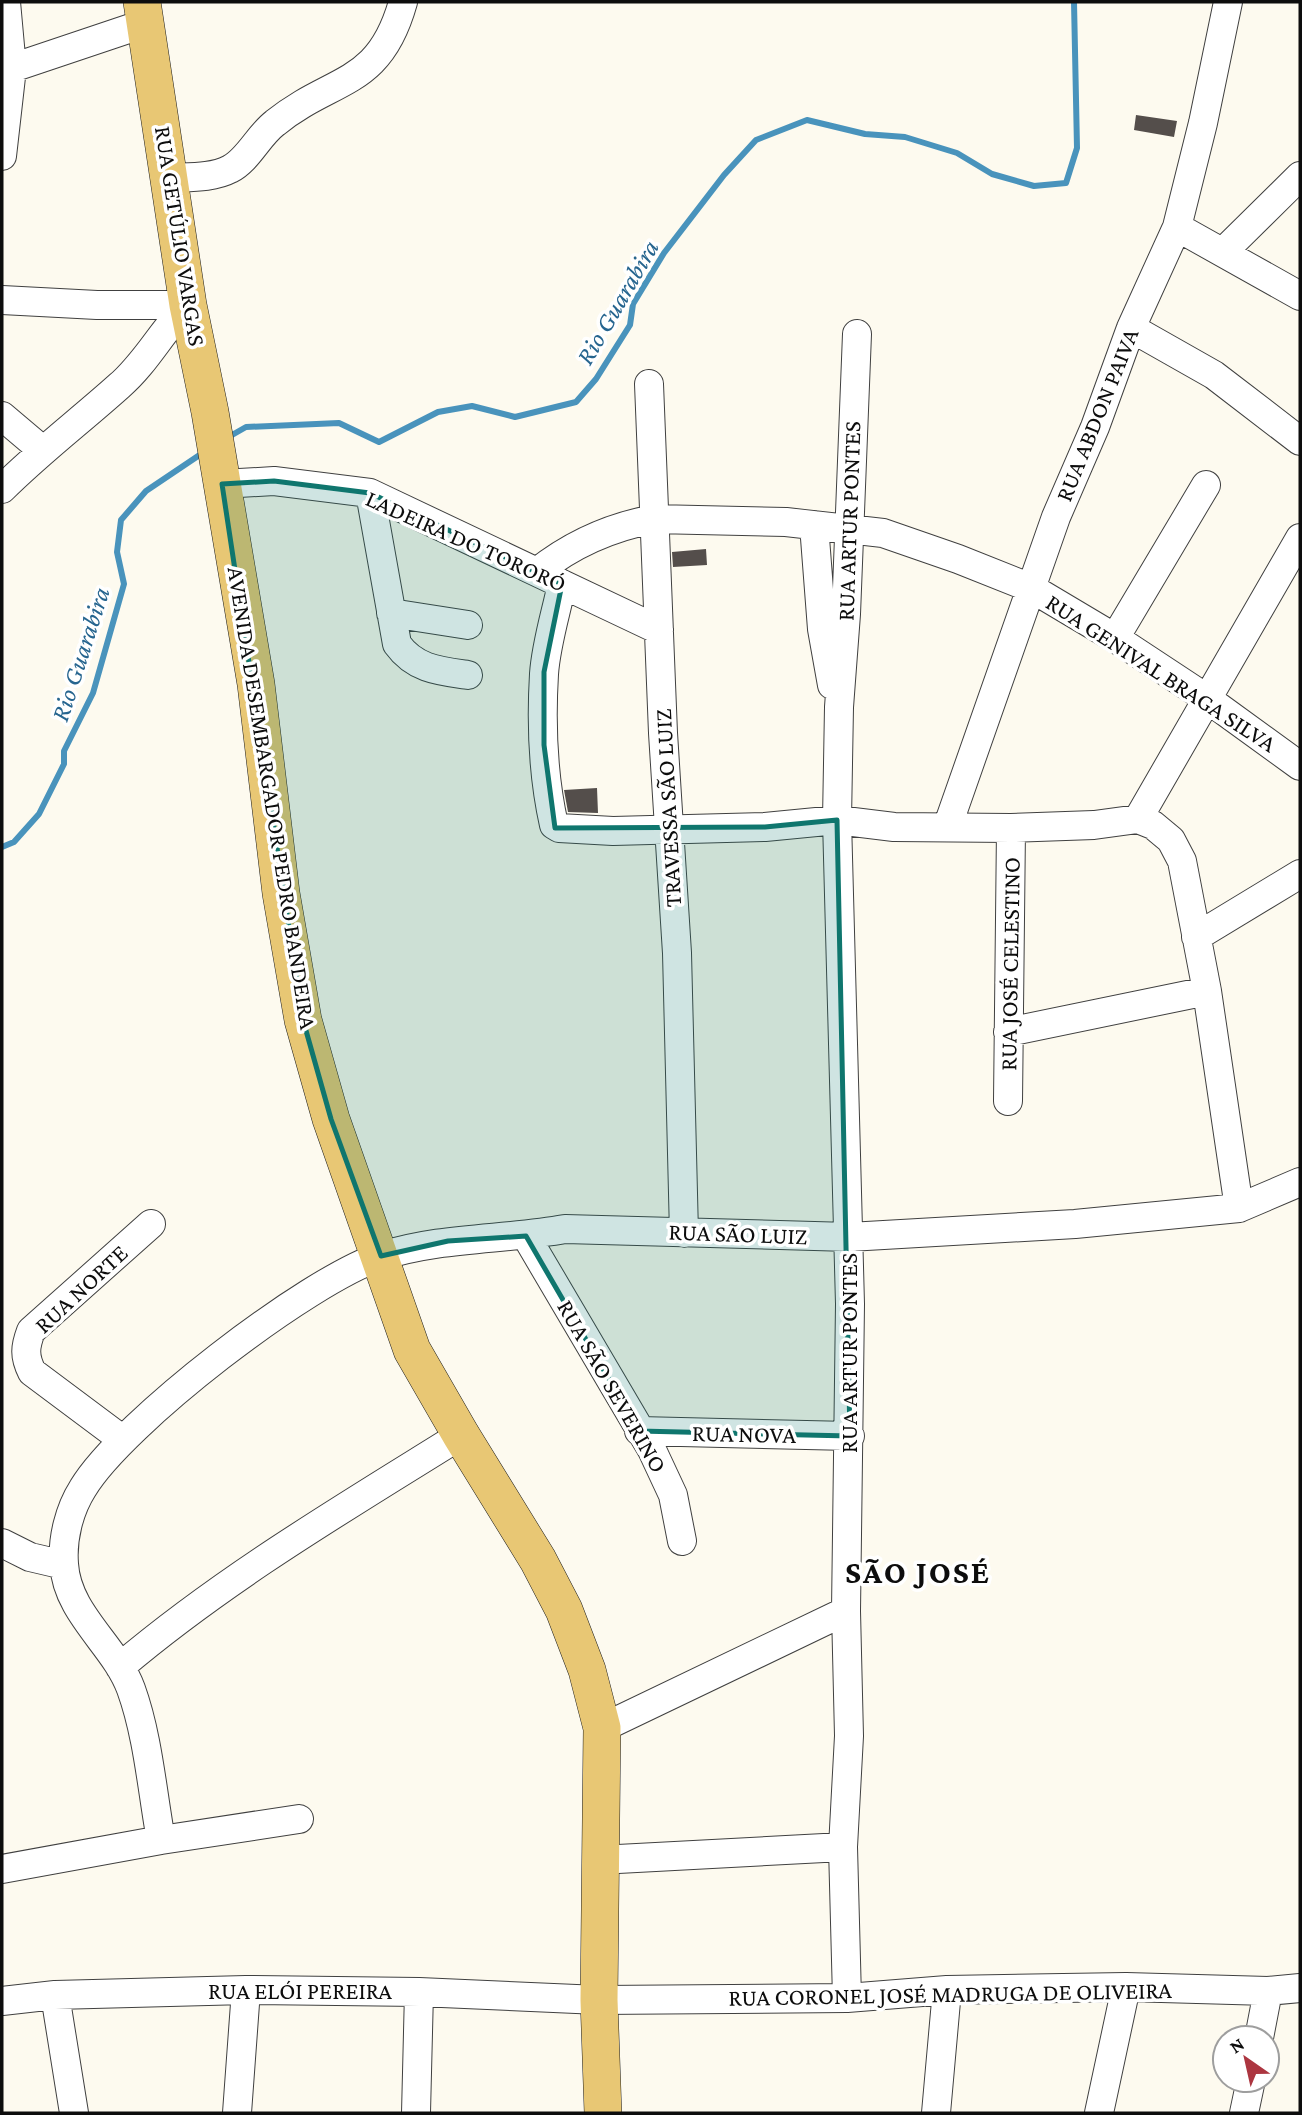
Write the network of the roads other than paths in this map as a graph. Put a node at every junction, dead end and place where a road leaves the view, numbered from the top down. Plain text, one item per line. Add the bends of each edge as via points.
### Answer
1 (6, 2) edge
2 (402, 2) edge
3 (1228, 2) edge
4 (144, 12) edge
5 (12, 68) junction
6 (2, 156) edge
7 (1300, 176) edge
8 (171, 178) junction
9 (1177, 227) junction
10 (1223, 252) junction
11 (1300, 296) edge
12 (2, 300) edge
13 (188, 305) junction
14 (1131, 328) junction
15 (857, 334) dead end
16 (649, 384) dead end
17 (2, 416) edge
18 (1297, 430) edge
19 (41, 449) junction
20 (221, 477) junction
21 (1206, 485) dead end
22 (2, 489) edge
23 (370, 493) junction
24 (654, 519) junction
25 (814, 525) junction
26 (848, 528) junction
27 (1300, 538) edge
28 (550, 578) junction
29 (1031, 588) junction
30 (391, 613) junction
31 (468, 625) dead end
32 (659, 629) junction
33 (1115, 638) junction
34 (468, 675) dead end
35 (1209, 700) junction
36 (839, 707) junction
37 (1300, 766) edge
38 (1138, 819) junction
39 (837, 820) junction
40 (948, 825) junction
41 (1011, 828) junction
42 (670, 829) junction
43 (1300, 874) edge
44 (1196, 937) junction
45 (1206, 991) junction
46 (1008, 1032) junction
47 (1008, 1101) dead end
48 (1300, 1182) edge
49 (1239, 1208) junction
50 (151, 1224) dead end
51 (684, 1233) junction
52 (526, 1236) junction
53 (849, 1237) junction
54 (381, 1256) junction
55 (13, 1345) edge
56 (639, 1431) junction
57 (461, 1435) junction
58 (850, 1436) junction
59 (123, 1440) junction
60 (682, 1541) dead end
61 (2, 1543) edge
62 (64, 1565) junction
63 (846, 1611) junction
64 (120, 1667) junction
65 (602, 1728) junction
66 (299, 1819) dead end
67 (161, 1840) junction
68 (843, 1847) junction
69 (599, 1860) junction
70 (2, 1869) edge
71 (1126, 1987) junction
72 (1300, 1988) edge
73 (246, 1990) junction
74 (947, 1990) junction
75 (1268, 1991) junction
76 (419, 1992) junction
77 (55, 1995) junction
78 (847, 1998) junction
79 (599, 2000) junction
80 (2, 2001) edge
81 (1262, 2024) edge
82 (1248, 2094) edge
83 (74, 2113) edge
84 (237, 2113) edge
85 (416, 2113) edge
86 (603, 2113) edge
87 (936, 2113) edge
88 (1098, 2113) edge
89 (1244, 2113) edge

1 - 5 street
2 - 8 street via 390,40 363,70 273,124 230,169
3 - 9 street, RUA ABDON PAIVA
4 - 5 street
4 - 8 main road, RUA GETÚLIO VARGAS
5 - 6 street
7 - 10 street
8 - 13 main road, RUA GETÚLIO VARGAS
9 - 10 street
9 - 14 street, RUA ABDON PAIVA
10 - 11 street
12 - 13 street
13 - 19 street via 120,386
13 - 20 main road, RUA GETÚLIO VARGAS
14 - 18 street
14 - 29 street, RUA ABDON PAIVA
15 - 26 street, RUA ARTUR PONTES
16 - 24 street, TRAVESSA SÃO LUIZ
17 - 19 street
19 - 22 street
20 - 23 street, LADEIRA DO TORORÓ
20 - 54 main road, AVENIDA DESEMBARGADOR PEDRO BANDEIRA via 256,684 281,893 303,1020 331,1119
21 - 33 street
23 - 28 street, LADEIRA DO TORORÓ
23 - 30 street
24 - 25 street, RUA GENIVAL BRAGA SILVA
24 - 28 street, RUA GENIVAL BRAGA SILVA via 580,542
24 - 32 street, TRAVESSA SÃO LUIZ
25 - 26 street, RUA GENIVAL BRAGA SILVA
25 - 36 street, RUA ARTUR PONTES via 822,629
26 - 29 street, RUA GENIVAL BRAGA SILVA via 883,533
26 - 36 street, RUA ARTUR PONTES
27 - 35 street
28 - 32 street, LADEIRA DO TORORÓ
28 - 42 street via 544,745 554,824 587,830
29 - 33 street, RUA GENIVAL BRAGA SILVA
29 - 40 street, RUA ABDON PAIVA
30 - 31 street
30 - 34 street via 397,644 409,658 423,667
32 - 42 street, TRAVESSA SÃO LUIZ
33 - 35 street, RUA GENIVAL BRAGA SILVA
35 - 37 street, RUA GENIVAL BRAGA SILVA
35 - 38 street
36 - 39 street, RUA ARTUR PONTES
38 - 41 street
38 - 44 street via 1163,831 1180,853
39 - 40 street via 894,827
39 - 42 street
39 - 53 street, RUA ARTUR PONTES
40 - 41 street
41 - 46 street, RUA JOSÉ CELESTINO
42 - 51 street, TRAVESSA SÃO LUIZ
43 - 44 street
44 - 45 street
45 - 46 street
45 - 49 street
46 - 47 street, RUA JOSÉ CELESTINO
48 - 49 street, RUA SÃO LUIZ
49 - 53 street, RUA SÃO LUIZ via 1129,1220
50 - 55 street, RUA NORTE
51 - 52 street, RUA SÃO LUIZ via 565,1229
51 - 53 street, RUA SÃO LUIZ
52 - 54 street, RUA SÃO LUIZ via 449,1241
52 - 56 street, RUA SÃO SEVERINO
53 - 58 street, RUA ARTUR PONTES
54 - 57 main road, AVENIDA DESEMBARGADOR PEDRO BANDEIRA via 412,1350
54 - 59 street, RUA SÃO LUIZ via 315,1289 262,1326
55 - 59 street, RUA NORTE via 32,1372
56 - 58 street, RUA NOVA
56 - 60 street, RUA SÃO SEVERINO via 673,1495
57 - 64 street via 227,1584
57 - 65 main road, AVENIDA DESEMBARGADOR PEDRO BANDEIRA via 564,1610 587,1670
58 - 63 street, RUA ARTUR PONTES
59 - 62 street, RUA SÃO LUIZ via 83,1488 67,1523
61 - 62 street via 30,1557
62 - 64 street, RUA SÃO LUIZ via 71,1595
63 - 65 street
63 - 68 street, RUA ARTUR PONTES via 849,1736
64 - 67 street, RUA SÃO LUIZ via 139,1719
65 - 69 main road, AVENIDA DESEMBARGADOR PEDRO BANDEIRA
66 - 67 street
67 - 70 street
68 - 69 street
68 - 78 street, RUA ARTUR PONTES
69 - 79 main road, AVENIDA DESEMBARGADOR PEDRO BANDEIRA
71 - 74 street, RUA CORONEL JOSÉ MADRUGA DE OLIVEIRA
71 - 75 street, RUA CORONEL JOSÉ MADRUGA DE OLIVEIRA
71 - 88 street
72 - 75 street, RUA CORONEL JOSÉ MADRUGA DE OLIVEIRA
73 - 76 street, RUA ELÓI PEREIRA
73 - 77 street, RUA ELÓI PEREIRA
73 - 84 street
74 - 78 street, RUA CORONEL JOSÉ MADRUGA DE OLIVEIRA
74 - 87 street
75 - 81 street
76 - 79 street, RUA ELÓI PEREIRA
76 - 85 street
77 - 80 street, RUA ELÓI PEREIRA
77 - 83 street
78 - 79 street, RUA CORONEL JOSÉ MADRUGA DE OLIVEIRA
79 - 86 main road, AVENIDA DESEMBARGADOR PEDRO BANDEIRA
82 - 89 street

